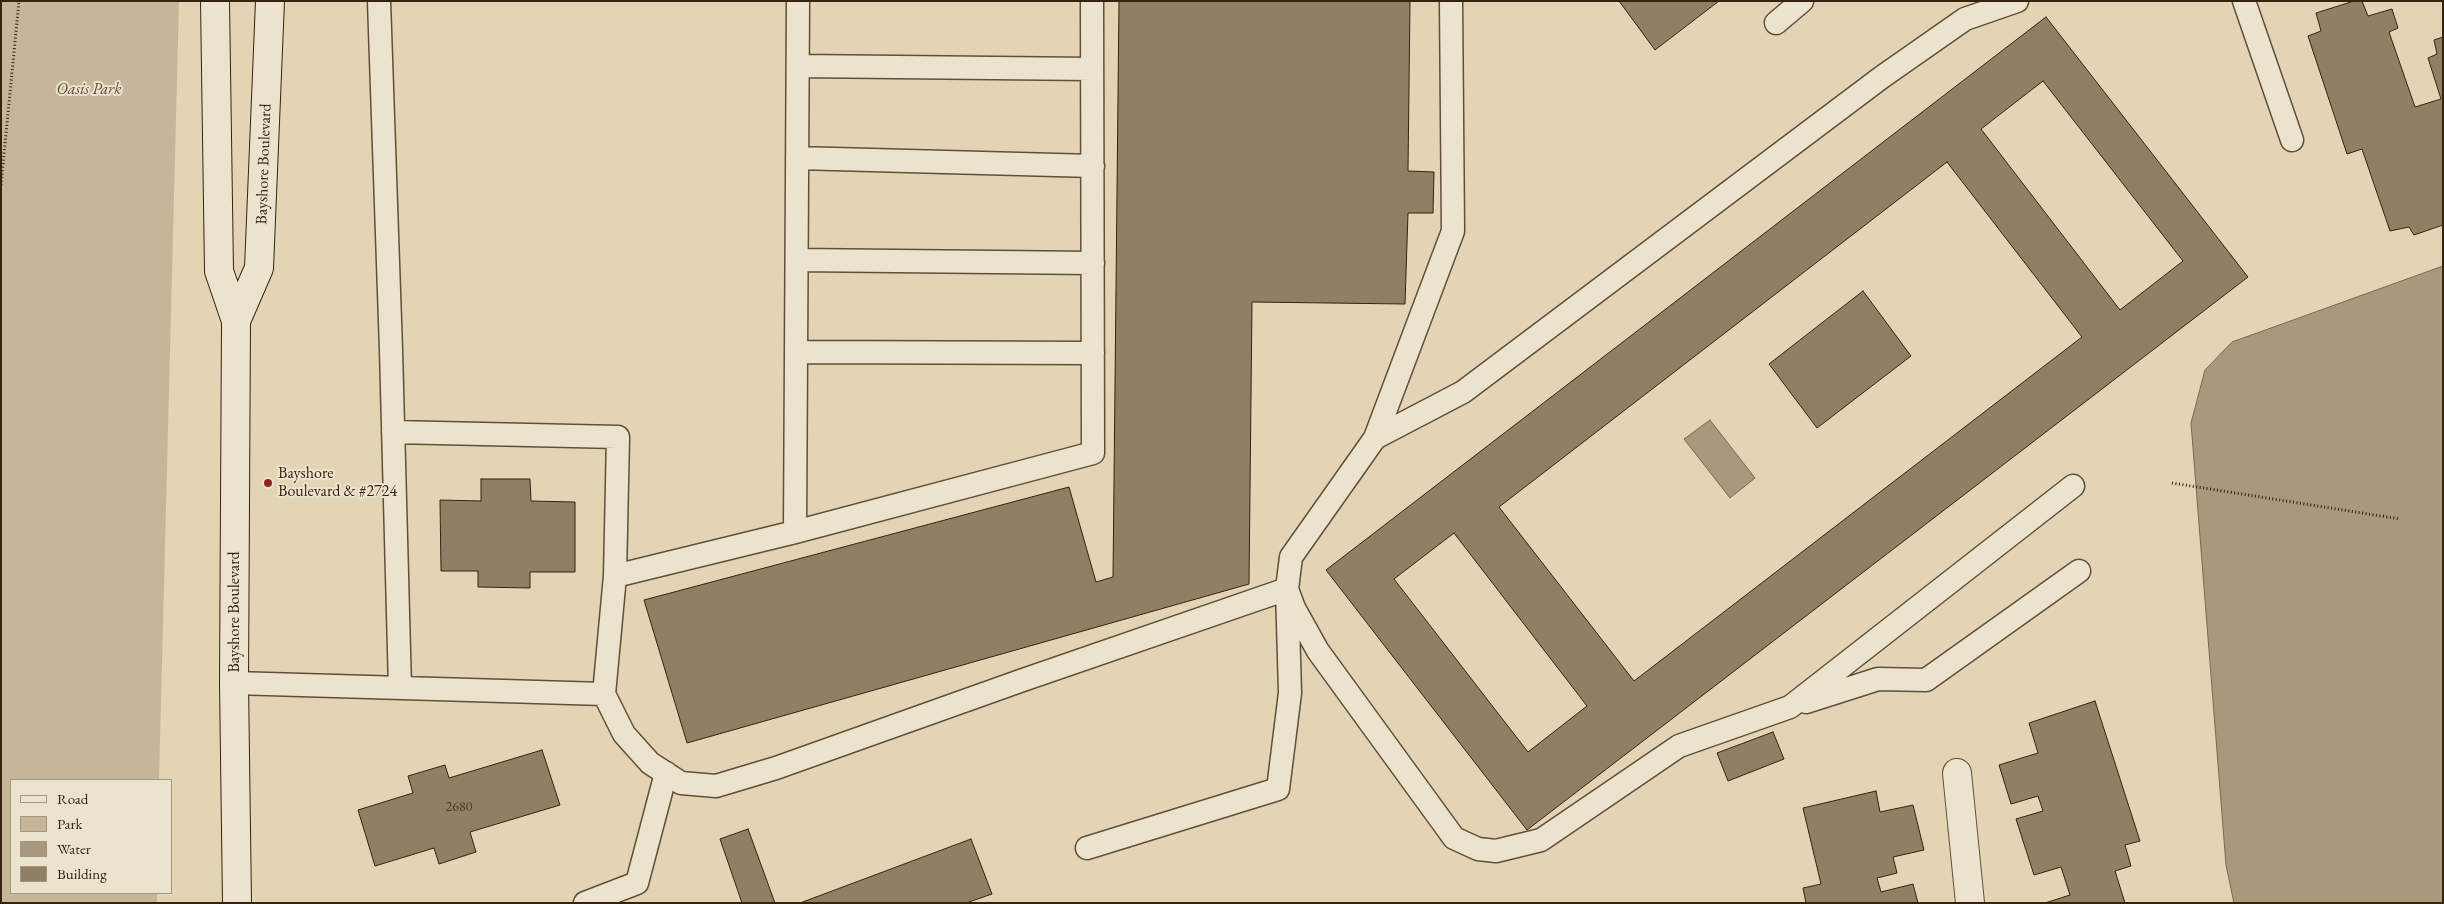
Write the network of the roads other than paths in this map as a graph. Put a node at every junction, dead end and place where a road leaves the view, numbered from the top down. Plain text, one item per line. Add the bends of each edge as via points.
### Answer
1 (215, 1) edge
2 (270, 1) edge
3 (379, 1) edge
4 (798, 1) edge
5 (1092, 1) edge
6 (1451, 1) edge
7 (1802, 1) edge
8 (2017, 1) edge
9 (2244, 1) edge
10 (1776, 23) dead end
11 (798, 66) junction
12 (1092, 68) junction
13 (2292, 140) dead end
14 (797, 158) junction
15 (1093, 166) junction
16 (797, 260) junction
17 (1093, 263) junction
18 (236, 321) junction
19 (796, 352) junction
20 (1093, 353) junction
21 (393, 432) junction
22 (1374, 438) junction
23 (2073, 486) dead end
24 (795, 532) junction
25 (2078, 572) dead end
26 (615, 576) junction
27 (1287, 589) junction
28 (234, 683) junction
29 (400, 688) junction
30 (604, 694) junction
31 (1790, 707) junction
32 (1957, 772) dead end
33 (666, 773) junction
34 (1087, 848) dead end
35 (236, 903) edge
36 (585, 903) edge
37 (1970, 903) edge

1 - 18 main road, Bayshore Boulevard via 219,271
2 - 18 main road, Bayshore Boulevard via 259,268
3 - 21 lane
4 - 11 lane
5 - 12 lane
6 - 22 lane via 1453,231
7 - 10 lane
8 - 22 lane via 1965,19 1882,77 1463,392
9 - 13 lane
11 - 12 lane
11 - 14 lane
12 - 15 lane
14 - 15 lane
14 - 16 lane
15 - 17 lane
16 - 17 lane
16 - 19 lane
17 - 20 lane
18 - 28 main road, Bayshore Boulevard
19 - 20 lane
19 - 24 lane
20 - 24 lane via 1093,453
21 - 26 lane via 618,437
21 - 29 lane
22 - 27 lane via 1291,558
23 - 31 lane
24 - 26 lane
25 - 31 lane via 1926,680 1878,679
26 - 30 lane
27 - 31 lane via 1318,651 1454,838 1478,849 1496,851 1540,840 1678,746
27 - 33 lane via 725,784 681,783
27 - 34 lane via 1290,692 1278,789
28 - 29 lane
28 - 35 main road, Bayshore Boulevard
29 - 30 lane
30 - 33 lane via 624,734 650,762
32 - 37 main road
33 - 36 lane via 637,883

